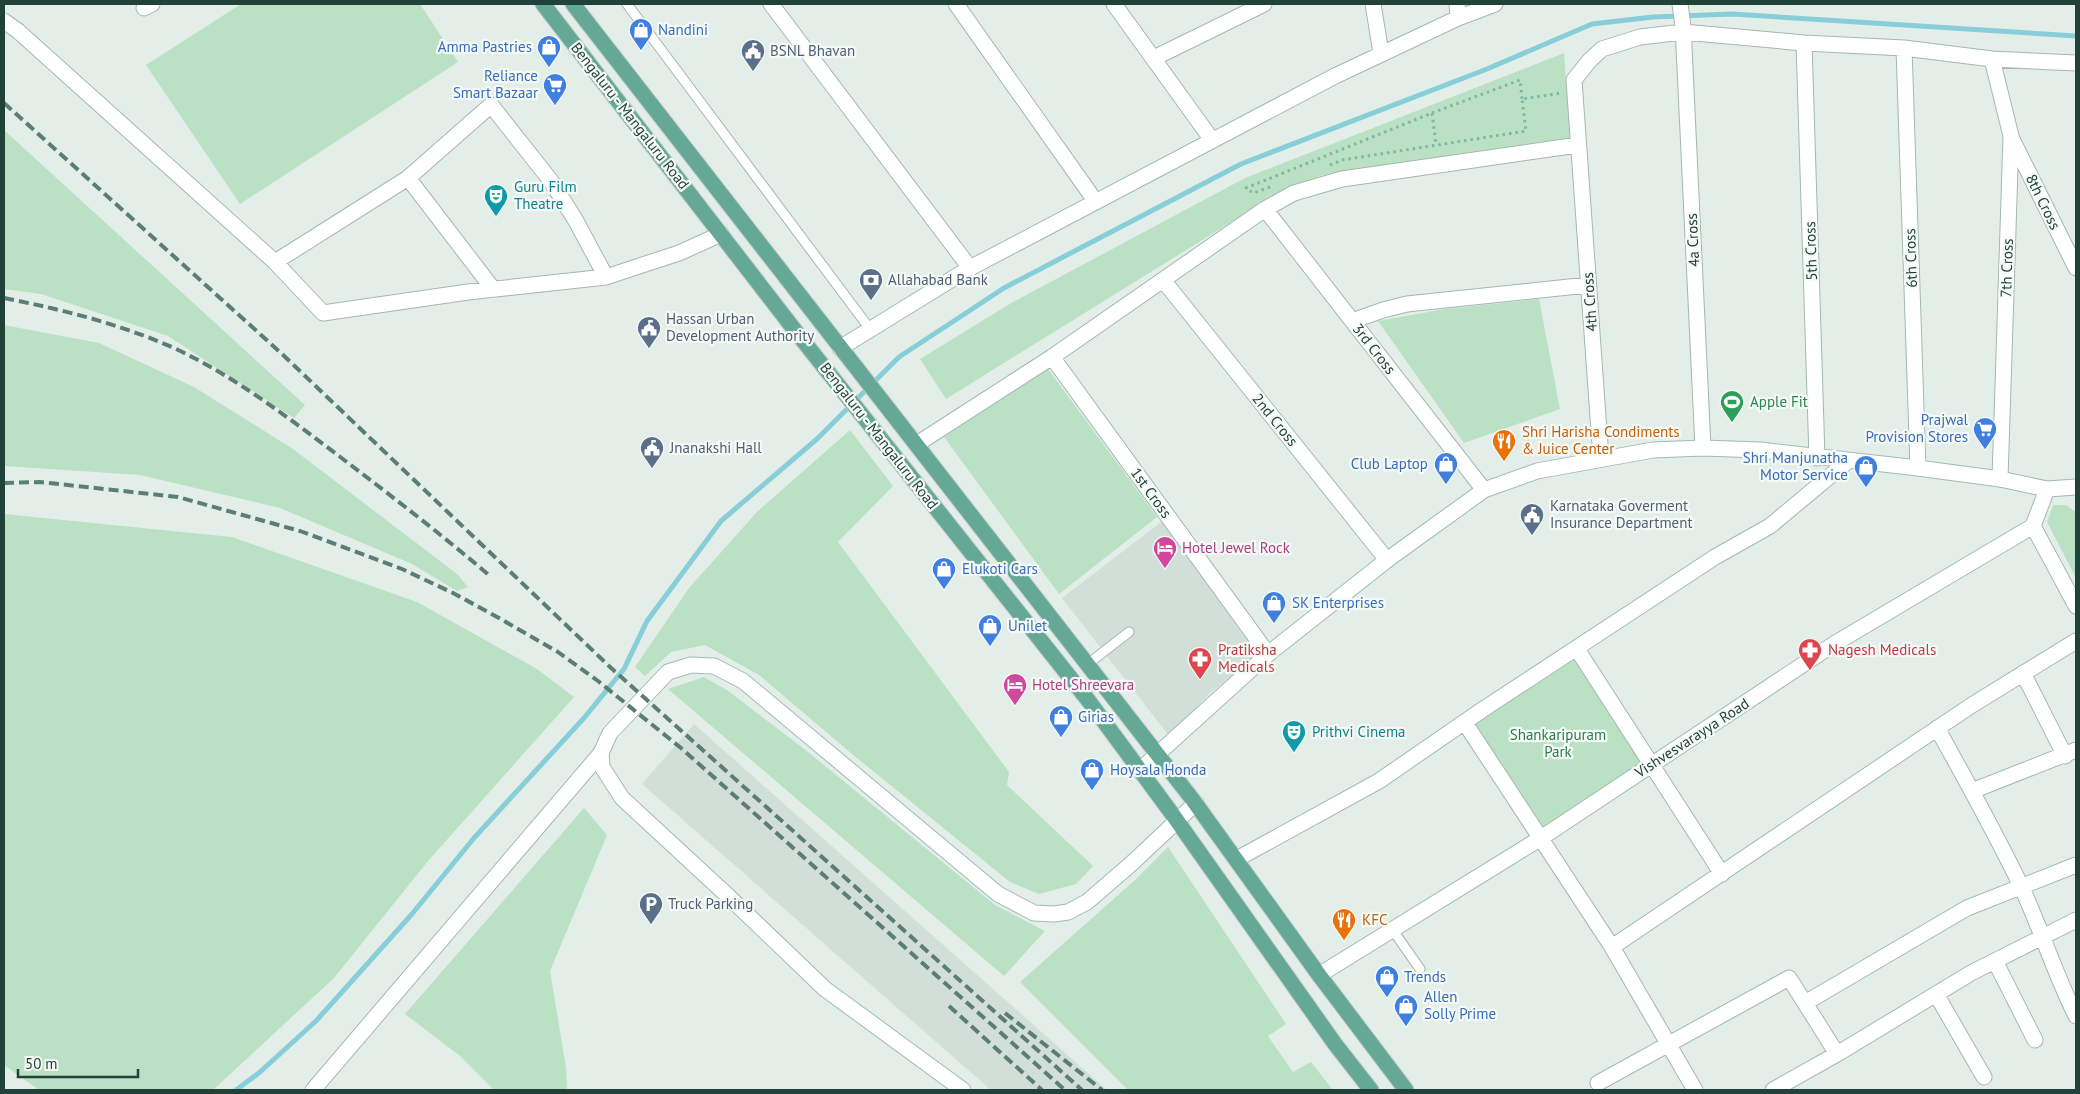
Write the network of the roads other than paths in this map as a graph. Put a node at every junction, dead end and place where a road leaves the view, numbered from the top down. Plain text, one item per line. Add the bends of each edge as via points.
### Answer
1 (543, 4) edge
2 (575, 4) edge
3 (626, 4) edge
4 (771, 4) edge
5 (956, 4) edge
6 (1114, 4) edge
7 (1264, 4) edge
8 (1373, 4) edge
9 (1495, 4) edge
10 (1680, 4) edge
11 (1458, 11) edge
12 (555, 19) junction
13 (4, 20) edge
14 (1683, 29) junction
15 (1804, 43) junction
16 (1904, 48) junction
17 (1381, 53) junction
18 (1154, 58) junction
19 (1992, 58) junction
20 (2076, 63) edge
21 (2011, 136) junction
22 (1212, 140) junction
23 (1578, 145) junction
24 (408, 178) junction
25 (1096, 202) junction
26 (1264, 209) junction
27 (721, 234) junction
28 (275, 262) junction
29 (970, 268) junction
30 (2076, 268) edge
31 (606, 277) junction
32 (1163, 280) junction
33 (1588, 285) junction
34 (493, 289) junction
35 (1352, 321) junction
36 (870, 329) junction
37 (840, 348) junction
38 (1052, 357) junction
39 (820, 361) junction
40 (917, 444) junction
41 (1703, 448) junction
42 (1817, 458) junction
43 (1601, 459) junction
44 (1848, 461) junction
45 (1918, 468) junction
46 (2000, 479) junction
47 (2076, 487) edge
48 (2047, 489) junction
49 (1484, 490) junction
50 (2033, 526) junction
51 (1387, 560) junction
52 (2076, 606) edge
53 (1129, 632) dead end
54 (2076, 641) edge
55 (1576, 649) junction
56 (1268, 654) junction
57 (1088, 664) junction
58 (2023, 673) junction
59 (1465, 723) junction
60 (1937, 728) junction
61 (601, 753) junction
62 (2071, 753) edge
63 (1157, 754) junction
64 (1652, 764) junction
65 (1140, 770) junction
66 (1972, 791) junction
67 (1196, 803) junction
68 (1177, 820) junction
69 (1541, 838) junction
70 (1237, 859) junction
71 (2076, 865) edge
72 (1722, 874) junction
73 (2020, 886) junction
74 (2076, 920) edge
75 (1392, 929) junction
76 (2043, 937) junction
77 (1612, 947) junction
78 (1995, 961) junction
79 (1420, 968) dead end
80 (1319, 975) junction
81 (1296, 990) junction
82 (1936, 994) junction
83 (1805, 1002) junction
84 (2076, 1016) edge
85 (2035, 1040) dead end
86 (1668, 1044) junction
87 (1837, 1054) junction
88 (1984, 1077) dead end
89 (1598, 1083) dead end
90 (313, 1090) edge
91 (963, 1090) edge
92 (1371, 1090) edge
93 (1406, 1090) edge
94 (1695, 1090) edge
95 (1773, 1090) edge

1 - 12 main road, Bengaluru - Mangaluru Road
2 - 12 main road
2 - 37 main road, Bengaluru - Mangaluru Road
3 - 36 lane
4 - 29 street
5 - 25 street
6 - 18 street
7 - 18 street
8 - 17 street
9 - 11 street
10 - 14 street, 4a Cross
11 - 17 street
12 - 27 main road, Bengaluru - Mangaluru Road
13 - 28 street
14 - 15 street, 4th Cross
14 - 23 street, 4th Cross via 1621,42 1602,49 1589,61 1574,80
14 - 41 street, 4a Cross
15 - 16 street, 4th Cross
15 - 42 street, 5th Cross
16 - 19 street, 4th Cross
16 - 45 street, 6th Cross
17 - 22 street
18 - 22 street
19 - 20 street, 4th Cross
19 - 21 street, 7th Cross
21 - 30 street, 8th Cross
21 - 46 street, 7th Cross
22 - 25 street
23 - 26 street via 1342,180 1294,194
23 - 33 street, 4th Cross
24 - 28 street
24 - 31 street via 491,105 551,180
24 - 34 street
25 - 29 street
26 - 32 street
26 - 35 street, 3rd Cross
27 - 31 street
27 - 39 main road, Bengaluru - Mangaluru Road
28 - 34 street via 323,313
29 - 36 street
31 - 34 street
32 - 38 street
32 - 51 street, 2nd Cross
33 - 35 street via 1407,304
33 - 43 street, 4th Cross
35 - 49 street, 3rd Cross
36 - 37 street
37 - 39 main road
37 - 40 main road, Bengaluru - Mangaluru Road
38 - 40 street
38 - 56 street, 1st Cross
39 - 65 main road, Bengaluru - Mangaluru Road
40 - 57 main road, Bengaluru - Mangaluru Road
41 - 42 street via 1760,450
41 - 43 street via 1653,450
42 - 44 street
43 - 49 street via 1537,471
44 - 45 street
44 - 55 street via 1770,526
45 - 46 street
46 - 48 street
47 - 48 street
48 - 50 street
49 - 51 street
50 - 52 street
50 - 64 street, Vishvesvarayya Road via 1834,644
51 - 56 street
53 - 57 lane
54 - 58 street
55 - 59 street
55 - 64 street
56 - 63 street
57 - 63 main road, Bengaluru - Mangaluru Road
58 - 60 street
58 - 62 street
59 - 69 street
59 - 70 street via 1379,781
60 - 66 street
60 - 72 street
61 - 68 street via 610,733 668,672 691,665 714,666 743,681 998,894 1034,913 1068,912 1087,902
61 - 90 street
61 - 91 street via 602,767 622,798 825,989
62 - 66 street
63 - 65 street
63 - 67 main road, Bengaluru - Mangaluru Road
64 - 69 street, Vishvesvarayya Road
64 - 72 street
65 - 68 main road, Bengaluru - Mangaluru Road
66 - 73 street
67 - 68 street
67 - 70 main road, Bengaluru - Mangaluru Road
68 - 81 main road, Bengaluru - Mangaluru Road
69 - 75 street, Vishvesvarayya Road
69 - 77 street
70 - 80 main road, Bengaluru - Mangaluru Road
71 - 73 street
72 - 77 street
73 - 76 street
73 - 83 street via 1967,908
74 - 76 street
75 - 79 lane
75 - 80 street, Vishvesvarayya Road
76 - 78 street
76 - 84 street
77 - 86 street
78 - 82 street
78 - 85 street
80 - 81 main road
80 - 93 main road, Bengaluru - Mangaluru Road
81 - 92 main road, Bengaluru - Mangaluru Road
82 - 87 street
82 - 88 street
83 - 86 street via 1789,978
83 - 87 street
86 - 89 street
86 - 94 street
87 - 95 street

